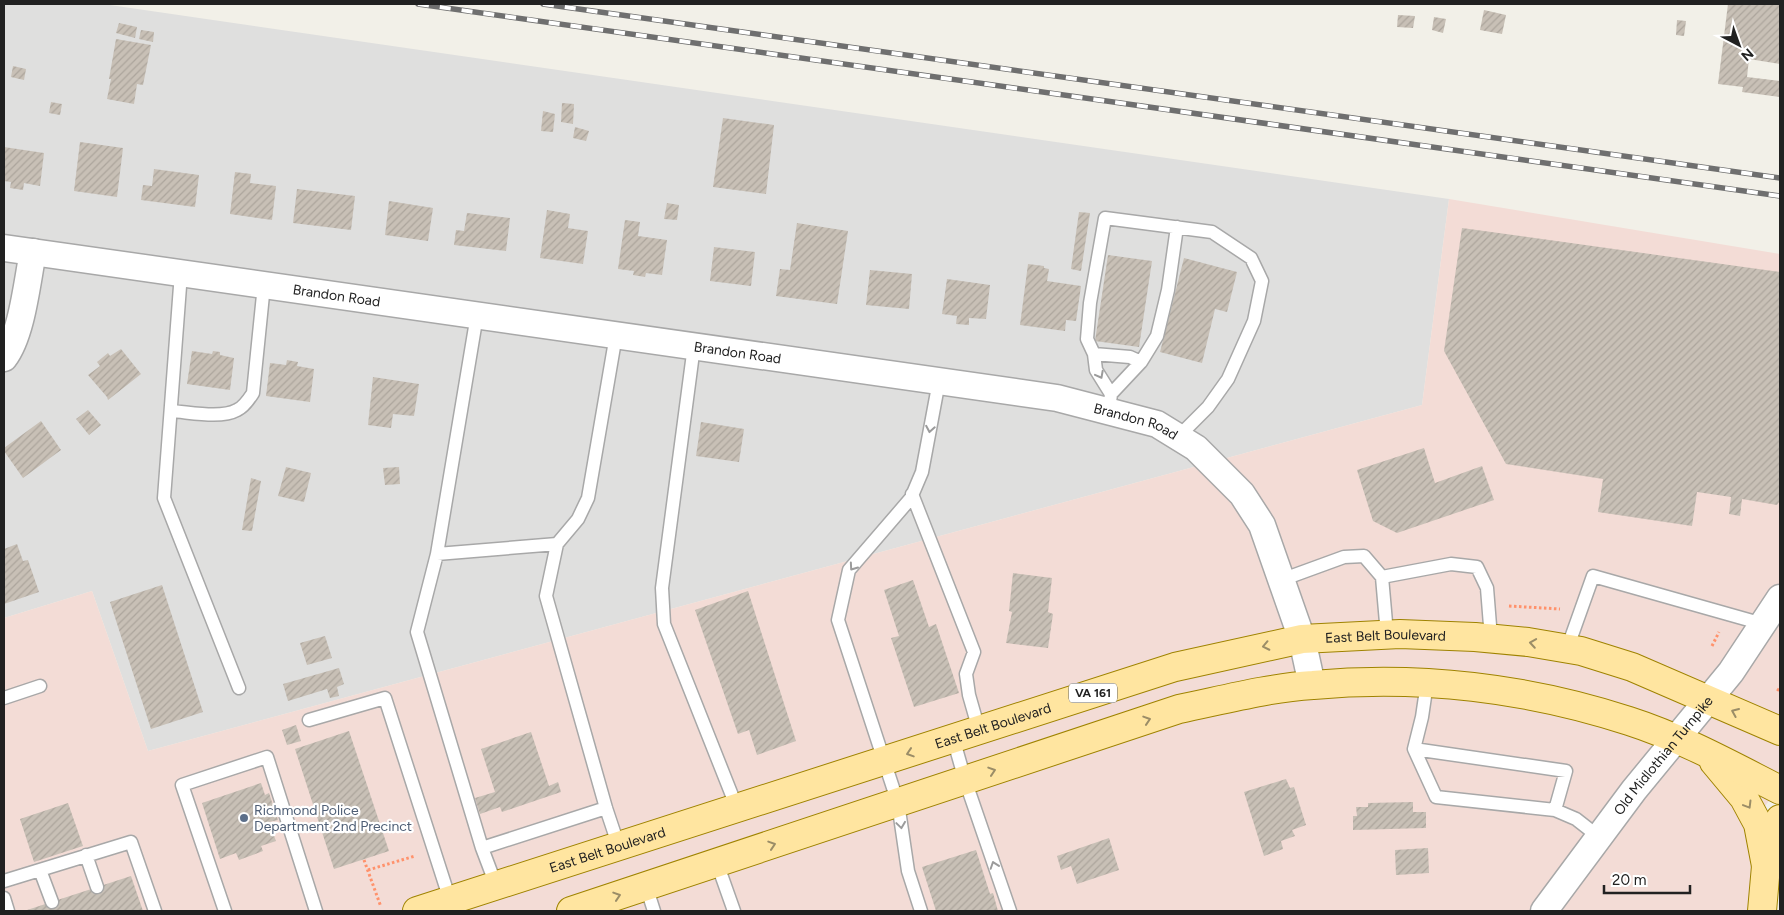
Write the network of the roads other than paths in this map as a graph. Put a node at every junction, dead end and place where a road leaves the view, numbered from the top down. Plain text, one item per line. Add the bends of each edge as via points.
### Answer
1 (1177, 227) junction
2 (4, 248) edge
3 (33, 252) junction
4 (181, 273) junction
5 (264, 285) junction
6 (477, 315) junction
7 (616, 335) junction
8 (694, 346) junction
9 (1094, 354) junction
10 (4, 358) edge
11 (1141, 362) junction
12 (939, 381) junction
13 (1110, 403) junction
14 (171, 411) junction
15 (1178, 437) junction
16 (912, 494) junction
17 (557, 544) junction
18 (437, 554) junction
19 (1382, 577) junction
20 (1280, 580) junction
21 (1780, 598) edge
22 (1763, 624) junction
23 (1387, 634) junction
24 (1491, 638) junction
25 (1302, 639) junction
26 (1566, 649) junction
27 (1427, 683) junction
28 (1312, 684) junction
29 (40, 686) dead end
30 (239, 688) dead end
31 (4, 698) edge
32 (1708, 700) junction
33 (309, 720) dead end
34 (979, 730) junction
35 (1780, 731) edge
36 (953, 738) junction
37 (1676, 738) junction
38 (1414, 749) junction
39 (1706, 753) junction
40 (885, 761) junction
41 (965, 780) junction
42 (1780, 790) edge
43 (898, 803) junction
44 (606, 808) junction
45 (737, 808) junction
46 (1555, 810) junction
47 (1780, 820) edge
48 (1599, 837) junction
49 (619, 847) junction
50 (482, 848) junction
51 (86, 855) junction
52 (717, 863) junction
53 (1766, 866) junction
54 (40, 870) junction
55 (4, 881) edge
56 (496, 886) junction
57 (97, 887) dead end
58 (4, 898) edge
59 (650, 899) edge
60 (450, 900) junction
61 (52, 902) dead end
62 (8, 911) edge
63 (155, 911) edge
64 (225, 911) edge
65 (316, 911) edge
66 (417, 911) edge
67 (571, 911) edge
68 (734, 911) edge
69 (921, 911) edge
70 (1010, 911) edge
71 (1544, 911) edge
72 (1762, 911) edge

1 - 9 lane via 1105,218 1087,339
1 - 11 lane via 1168,290 1157,336
1 - 15 lane via 1212,232 1251,258 1262,281 1254,321 1228,379 1208,407
2 - 3 street, Brandon Road
3 - 4 street, Brandon Road
3 - 10 street via 17,331
4 - 5 street, Brandon Road
4 - 14 lane
5 - 6 street, Brandon Road
5 - 14 lane via 253,393 247,402 237,411 221,414
6 - 7 street, Brandon Road
6 - 18 lane
7 - 8 street, Brandon Road
7 - 17 lane via 588,498 578,520
8 - 12 street, Brandon Road
8 - 45 lane via 662,608 664,624
9 - 11 lane via 1130,357
9 -> 13 lane via 1096,370
11 - 13 lane
12 - 13 street, Brandon Road
12 -> 16 lane via 922,472
13 - 15 street, Brandon Road
14 - 30 lane via 164,498
15 - 20 street, Brandon Road via 1196,448 1242,494 1262,525
16 - 34 lane via 974,652 966,674
16 -> 40 lane via 849,570 838,620
17 - 18 lane
17 - 44 lane via 546,596
18 - 50 lane via 417,632
19 - 20 lane via 1364,556 1344,557
19 - 23 lane
19 - 24 lane via 1451,564 1476,567 1487,588
20 - 25 street, Brandon Road
21 - 22 street, Old Midlothian Turnpike
22 - 26 lane via 1593,576
22 - 32 street, Old Midlothian Turnpike
23 - 24 main road, East Belt Boulevard / VA 161
23 - 25 main road, East Belt Boulevard / VA 161
26 -> 24 main road, East Belt Boulevard / VA 161
25 - 28 street, Brandon Road
25 -> 34 main road, East Belt Boulevard / VA 161 via 1175,667
26 - 32 main road, East Belt Boulevard / VA 161 via 1632,667
27 - 28 main road
27 - 37 main road via 1509,692 1571,704
27 - 38 lane
41 -> 28 main road via 1179,710 1255,692
29 - 31 lane
35 -> 32 main road, East Belt Boulevard / VA 161
32 - 37 street, Old Midlothian Turnpike
33 - 60 lane via 385,698
34 - 36 main road, East Belt Boulevard / VA 161
36 -> 40 main road, East Belt Boulevard / VA 161
36 - 41 lane
37 - 39 main road
37 - 48 street, Old Midlothian Turnpike
38 - 46 lane via 1436,797
38 - 46 lane via 1566,772
39 - 42 main road
39 -> 53 main road via 1732,782 1752,812 1761,834
40 - 43 lane
40 - 45 main road, East Belt Boulevard / VA 161
41 - 43 main road
70 -> 41 lane
52 -> 43 main road
43 -> 69 lane via 908,871
44 - 49 lane
44 - 50 lane
45 - 49 main road, East Belt Boulevard / VA 161
46 - 48 lane via 1576,819
47 - 53 main road
48 - 71 street, Old Midlothian Turnpike
49 - 56 main road, East Belt Boulevard / VA 161
50 - 56 lane
51 - 54 lane
51 - 57 lane
51 - 63 lane via 131,842
52 - 59 main road
52 - 68 lane
53 - 72 main road
54 - 55 lane
54 - 61 lane
56 - 60 main road, East Belt Boulevard / VA 161
58 - 62 lane
67 -> 59 main road
60 - 66 main road, East Belt Boulevard / VA 161
64 - 65 lane via 182,785 267,757

